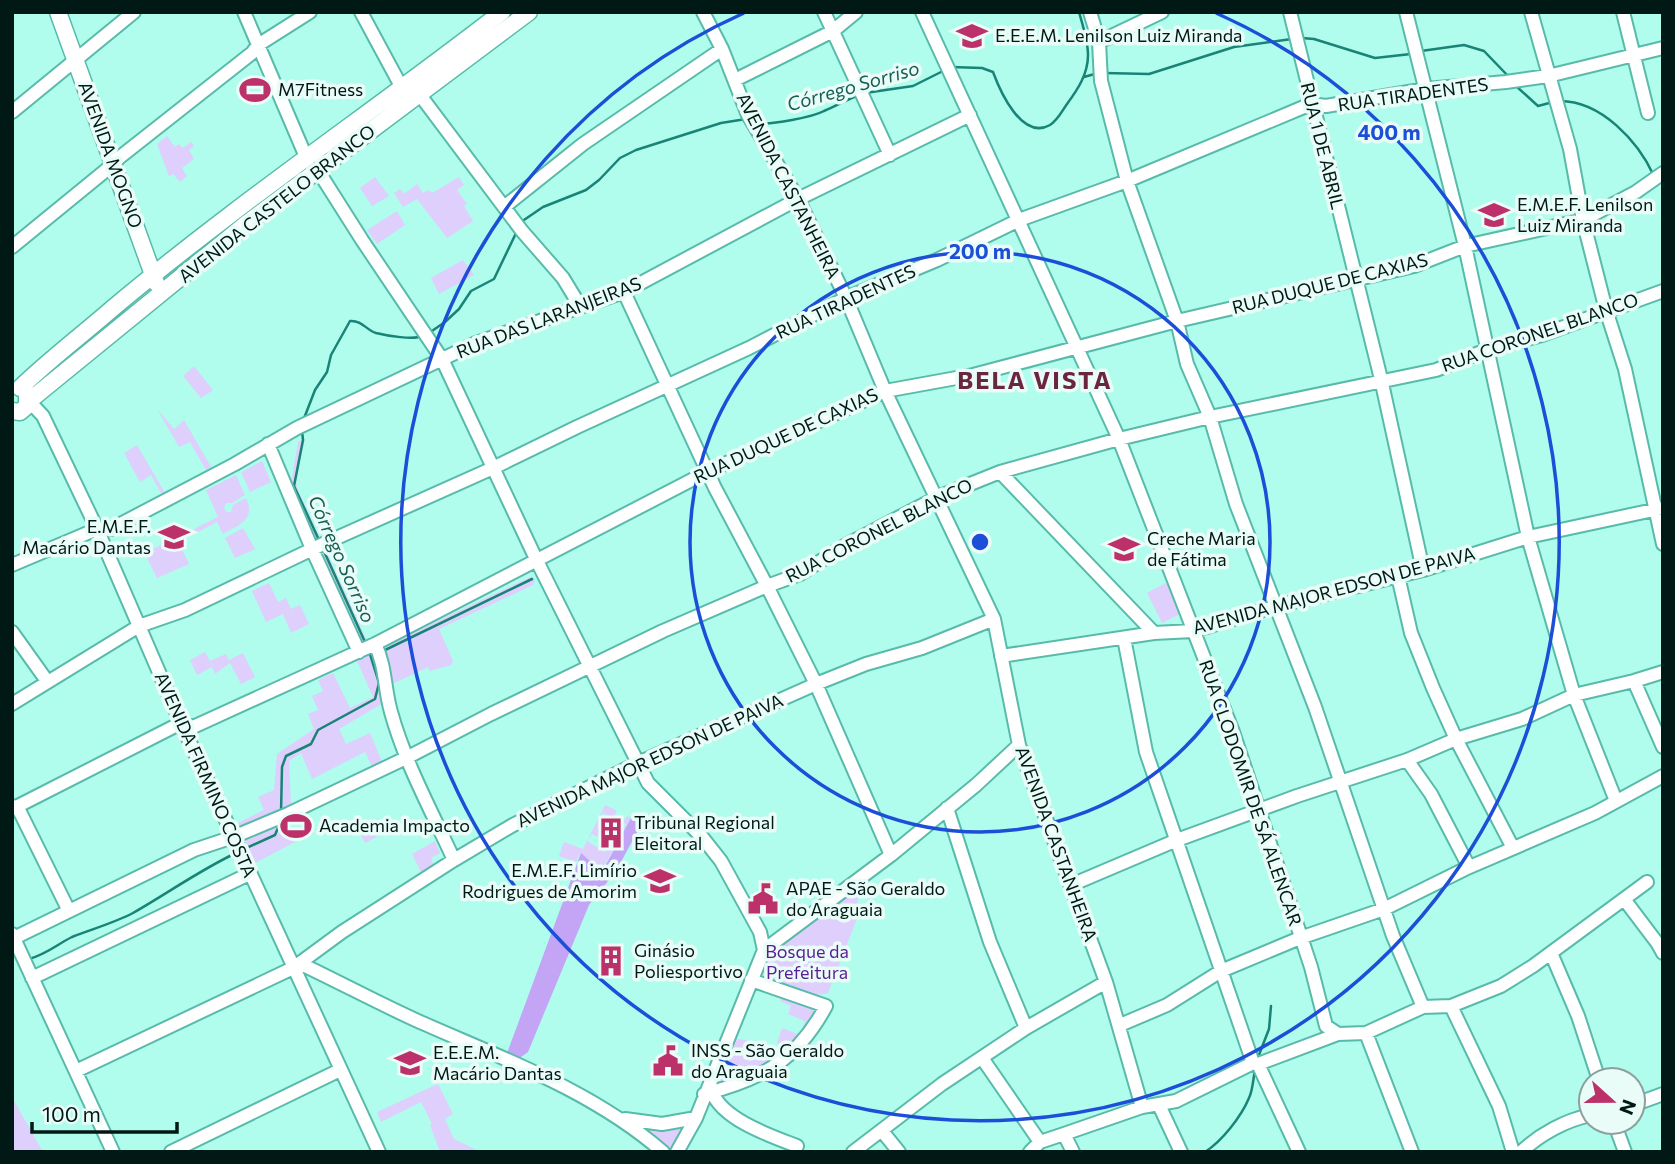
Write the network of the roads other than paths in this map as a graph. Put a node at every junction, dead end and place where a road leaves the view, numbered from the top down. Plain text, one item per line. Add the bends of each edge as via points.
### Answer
1 (58, 12) edge
2 (134, 12) edge
3 (244, 12) edge
4 (310, 12) edge
5 (361, 12) edge
6 (502, 12) edge
7 (529, 12) edge
8 (704, 12) edge
9 (824, 12) edge
10 (856, 12) edge
11 (922, 12) edge
12 (1090, 12) edge
13 (1162, 12) edge
14 (1290, 12) edge
15 (1406, 12) edge
16 (1531, 12) edge
17 (1623, 12) edge
18 (833, 31) junction
19 (1099, 42) junction
20 (258, 45) junction
21 (1663, 48) edge
22 (722, 49) junction
23 (1634, 55) junction
24 (75, 61) junction
25 (1548, 76) junction
26 (735, 79) junction
27 (412, 88) junction
28 (1426, 89) junction
29 (1311, 104) junction
30 (12, 112) edge
31 (1648, 113) dead end
32 (970, 115) junction
33 (890, 155) junction
34 (113, 163) junction
35 (312, 163) junction
36 (1658, 177) edge
37 (1128, 181) junction
38 (798, 199) junction
39 (504, 207) junction
40 (1019, 220) junction
41 (1583, 220) junction
42 (12, 247) edge
43 (1465, 247) junction
44 (153, 275) junction
45 (1355, 279) junction
46 (1663, 291) edge
47 (624, 292) junction
48 (846, 298) junction
49 (154, 299) junction
50 (580, 306) junction
51 (1606, 310) junction
52 (1177, 321) junction
53 (84, 333) junction
54 (1076, 346) junction
55 (95, 348) junction
56 (1489, 349) junction
57 (442, 359) junction
58 (1381, 379) junction
59 (668, 384) junction
60 (885, 391) junction
61 (20, 392) edge
62 (13, 412) edge
63 (1210, 417) junction
64 (1119, 439) junction
65 (268, 444) junction
66 (493, 468) junction
67 (709, 471) junction
68 (1000, 472) junction
69 (938, 498) junction
70 (1659, 509) edge
71 (97, 528) junction
72 (1528, 537) junction
73 (1663, 544) edge
74 (317, 546) junction
75 (536, 559) junction
76 (12, 565) edge
77 (1423, 570) junction
78 (1398, 576) junction
79 (767, 586) junction
80 (1276, 606) junction
81 (994, 619) junction
82 (139, 626) junction
83 (1193, 631) junction
84 (12, 632) edge
85 (1154, 632) junction
86 (1124, 638) junction
87 (367, 648) junction
88 (1002, 656) junction
89 (590, 666) junction
90 (1663, 672) edge
91 (47, 681) junction
92 (1634, 681) junction
93 (816, 684) junction
94 (1574, 695) junction
95 (12, 704) edge
96 (181, 723) junction
97 (1456, 739) junction
98 (1019, 745) junction
99 (1663, 747) edge
100 (408, 757) junction
101 (1407, 760) junction
102 (638, 763) junction
103 (1663, 776) edge
104 (1340, 783) junction
105 (1616, 801) junction
106 (15, 807) edge
107 (947, 808) junction
108 (1258, 810) junction
109 (234, 839) junction
110 (1177, 841) junction
111 (1513, 848) junction
112 (891, 855) junction
113 (454, 860) junction
114 (1469, 867) junction
115 (247, 868) junction
116 (1647, 882) dead end
117 (1071, 885) junction
118 (1624, 899) junction
119 (1384, 909) junction
120 (69, 911) junction
121 (1300, 938) junction
122 (15, 939) edge
123 (764, 950) junction
124 (1551, 953) junction
125 (1663, 953) edge
126 (297, 966) junction
127 (1222, 971) junction
128 (30, 973) junction
129 (751, 980) junction
130 (1106, 982) junction
131 (1451, 1006) junction
132 (1423, 1007) junction
133 (1120, 1025) junction
134 (1026, 1028) junction
135 (1366, 1033) junction
136 (1338, 1034) junction
137 (982, 1058) junction
138 (1256, 1063) junction
139 (1594, 1066) edge
140 (340, 1070) junction
141 (76, 1071) junction
142 (708, 1093) junction
143 (1160, 1105) junction
144 (1142, 1107) junction
145 (621, 1118) junction
146 (696, 1118) junction
147 (1577, 1118) edge
148 (882, 1131) junction
149 (1064, 1134) junction
150 (1040, 1142) junction
151 (797, 1146) dead end
152 (113, 1152) edge
153 (171, 1152) edge
154 (379, 1152) edge
155 (663, 1152) edge
156 (677, 1152) edge
157 (853, 1152) edge
158 (899, 1152) edge
159 (1030, 1152) edge
160 (1073, 1152) edge
161 (1181, 1152) edge
162 (1299, 1152) edge
163 (1412, 1152) edge
164 (1513, 1152) edge
165 (1521, 1152) edge

1 - 24 main road, AVENIDA MOGNO
2 - 24 street
3 - 20 street
4 - 20 street
5 - 27 street
6 - 27 main road, AVENIDA CASTELO BRANCO
7 - 27 main road, AVENIDA CASTELO BRANCO
8 - 22 street, AVENIDA CASTANHEIRA
9 - 18 street
10 - 18 street
11 - 32 street, RUA CLODOMIR DE SÁ ALENCAR
12 - 19 street
13 - 19 street
14 - 29 street, RUA 1 DE ABRIL
15 - 28 street
16 - 25 street
17 - 23 street
18 - 26 street
18 - 33 street
19 - 37 street via 1101,75
20 - 34 street
20 - 35 street
21 - 23 street
22 - 26 street, AVENIDA CASTANHEIRA
22 - 39 street via 583,144
23 - 25 street
23 - 31 street
24 - 30 street
24 - 34 main road, AVENIDA MOGNO
25 - 28 street, RUA TIRADENTES
25 - 41 street via 1570,149
26 - 38 street, AVENIDA CASTANHEIRA via 748,115
27 - 35 main road, AVENIDA CASTELO BRANCO
27 - 39 street
28 - 29 street, RUA TIRADENTES via 1326,106
28 - 43 street
29 - 37 street, RUA TIRADENTES
29 - 45 street, RUA 1 DE ABRIL
32 - 33 street, RUA DAS LARANJEIRAS
32 - 40 street, RUA CLODOMIR DE SÁ ALENCAR
33 - 38 street, RUA DAS LARANJEIRAS
34 - 42 street
34 - 44 main road, AVENIDA MOGNO
35 - 44 main road, AVENIDA CASTELO BRANCO
35 - 49 main road, AVENIDA CASTELO BRANCO
35 - 57 street
36 - 41 street, RUA DUQUE DE CAXIAS
37 - 40 street, RUA TIRADENTES
37 - 52 street
38 - 47 street, RUA DAS LARANJEIRAS
38 - 48 street, AVENIDA CASTANHEIRA
39 - 50 street via 563,278
40 - 48 street, RUA TIRADENTES
40 - 54 street, RUA CLODOMIR DE SÁ ALENCAR
41 - 43 street, RUA DUQUE DE CAXIAS
41 - 51 street
43 - 45 street, RUA DUQUE DE CAXIAS via 1414,266
43 - 56 street
44 - 49 main road, AVENIDA MOGNO
44 - 53 main road, AVENIDA CASTELO BRANCO
45 - 52 street, RUA DUQUE DE CAXIAS
45 - 58 street, RUA 1 DE ABRIL
46 - 51 street, RUA CORONEL BLANCO
47 - 50 street, RUA DAS LARANJEIRAS
47 - 59 street
48 - 59 street, RUA TIRADENTES
48 - 60 street, AVENIDA CASTANHEIRA
49 - 55 main road, AVENIDA CASTELO BRANCO
50 - 57 street, RUA DAS LARANJEIRAS
51 - 56 street, RUA CORONEL BLANCO
51 - 70 street
52 - 54 street, RUA DUQUE DE CAXIAS
52 - 63 street via 1187,364
53 - 55 main road
53 - 61 main road, AVENIDA CASTELO BRANCO
54 - 60 street, RUA DUQUE DE CAXIAS via 973,375
54 - 64 street, RUA CLODOMIR DE SÁ ALENCAR
55 - 61 main road, AVENIDA CASTELO BRANCO
56 - 58 street, RUA CORONEL BLANCO via 1436,370
56 - 72 street
57 - 65 street, RUA DAS LARANJEIRAS
57 - 66 street
58 - 63 street, RUA CORONEL BLANCO
58 - 77 street, RUA 1 DE ABRIL
59 - 66 street, RUA TIRADENTES
59 - 67 street
60 - 67 street, RUA DUQUE DE CAXIAS
60 - 69 street, AVENIDA CASTANHEIRA
61 - 62 main road, AVENIDA CASTELO BRANCO via 24,410
61 - 71 street, AVENIDA FIRMINO COSTA via 43,416
63 - 64 street, RUA CORONEL BLANCO
63 - 80 street via 1236,504
64 - 68 street, RUA CORONEL BLANCO
64 - 83 street, RUA CLODOMIR DE SÁ ALENCAR
65 - 71 street, RUA DAS LARANJEIRAS via 111,529
65 - 74 street
66 - 74 street, RUA TIRADENTES
66 - 75 street
67 - 75 street, RUA DUQUE DE CAXIAS
67 - 79 street
68 - 69 street, RUA CORONEL BLANCO
68 - 85 street
69 - 79 street, RUA CORONEL BLANCO via 800,574
69 - 81 street, AVENIDA CASTANHEIRA
70 - 72 street, AVENIDA MAJOR EDSON DE PAIVA
70 - 73 street
71 - 76 street, RUA DAS LARANJEIRAS
71 - 82 street, AVENIDA FIRMINO COSTA
72 - 77 street, AVENIDA MAJOR EDSON DE PAIVA
72 - 94 street
74 - 82 street, RUA TIRADENTES via 186,610
74 - 87 street
75 - 87 street, RUA DUQUE DE CAXIAS
75 - 89 street
77 - 78 street, AVENIDA MAJOR EDSON DE PAIVA
78 - 80 street, AVENIDA MAJOR EDSON DE PAIVA
78 - 97 street via 1411,633
79 - 89 street, RUA CORONEL BLANCO
79 - 93 street
80 - 83 street, AVENIDA MAJOR EDSON DE PAIVA
80 - 104 street
81 - 88 street, AVENIDA CASTANHEIRA
81 - 93 street, AVENIDA MAJOR EDSON DE PAIVA
82 - 91 street, RUA TIRADENTES
82 - 96 street, AVENIDA FIRMINO COSTA
83 - 85 street, AVENIDA MAJOR EDSON DE PAIVA
83 - 108 street, RUA CLODOMIR DE SÁ ALENCAR
84 - 91 street
85 - 86 street, AVENIDA MAJOR EDSON DE PAIVA
86 - 88 street, AVENIDA MAJOR EDSON DE PAIVA
86 - 110 street via 1146,752
87 - 96 street, RUA DUQUE DE CAXIAS via 193,727
87 - 100 street via 386,674 390,711
88 - 98 street, AVENIDA CASTANHEIRA
89 - 100 street, RUA CORONEL BLANCO
89 - 102 street
90 - 92 street
91 - 95 street, RUA TIRADENTES
92 - 94 street
92 - 99 street
93 - 102 street, AVENIDA MAJOR EDSON DE PAIVA
93 - 112 street
94 - 97 street via 1522,719
94 - 105 street
96 - 106 street, RUA DUQUE DE CAXIAS
96 - 109 street, AVENIDA FIRMINO COSTA
97 - 101 street
97 - 111 street
98 - 107 street
98 - 117 street, AVENIDA CASTANHEIRA
100 - 109 street, RUA CORONEL BLANCO
100 - 113 street
101 - 104 street
101 - 114 street via 1431,794
102 - 113 street, AVENIDA MAJOR EDSON DE PAIVA
102 - 123 street via 648,783 721,861 760,932
103 - 105 street
104 - 108 street
104 - 119 street
105 - 111 street
106 - 120 street
107 - 112 street
107 - 134 street via 990,942
108 - 110 street
108 - 121 street, RUA CLODOMIR DE SÁ ALENCAR
109 - 115 street, AVENIDA FIRMINO COSTA
109 - 120 street, RUA CORONEL BLANCO via 194,850
110 - 117 street
110 - 127 street
111 - 114 street
112 - 123 street
113 - 126 street, AVENIDA MAJOR EDSON DE PAIVA
114 - 119 street
115 - 126 street, AVENIDA FIRMINO COSTA
115 - 128 street
116 - 118 street
117 - 130 street, AVENIDA CASTANHEIRA
118 - 124 street
118 - 125 street
119 - 121 street
119 - 132 street
120 - 122 street, RUA CORONEL BLANCO
121 - 127 street
121 - 136 street, RUA CLODOMIR DE SÁ ALENCAR via 1326,1026
122 - 128 street
123 - 129 street
124 - 131 street via 1501,986
124 - 139 street
126 - 140 street, AVENIDA FIRMINO COSTA
126 - 141 street, AVENIDA MAJOR EDSON DE PAIVA
126 - 145 street via 584,1096
127 - 133 street via 1167,1005
127 - 138 street
128 - 141 street
129 - 142 street
129 - 142 street via 826,1006 793,1054 752,1078
130 - 133 street, AVENIDA CASTANHEIRA
130 - 134 street
131 - 132 street
131 - 164 street via 1499,1106
132 - 135 street
133 - 144 street, AVENIDA CASTANHEIRA
134 - 137 street
135 - 136 street
135 - 163 street
136 - 138 street
137 - 148 street
137 - 150 street
138 - 143 street
138 - 162 street
140 - 153 street
140 - 154 street, AVENIDA FIRMINO COSTA
141 - 152 street
142 - 146 street
142 - 151 street via 727,1112
143 - 144 street
143 - 161 street
144 - 149 street
145 - 146 street via 662,1124
145 - 155 street
146 - 156 street
147 - 165 street via 1535,1139
148 - 157 street
148 - 158 street
149 - 150 street
149 - 160 street
150 - 159 street

